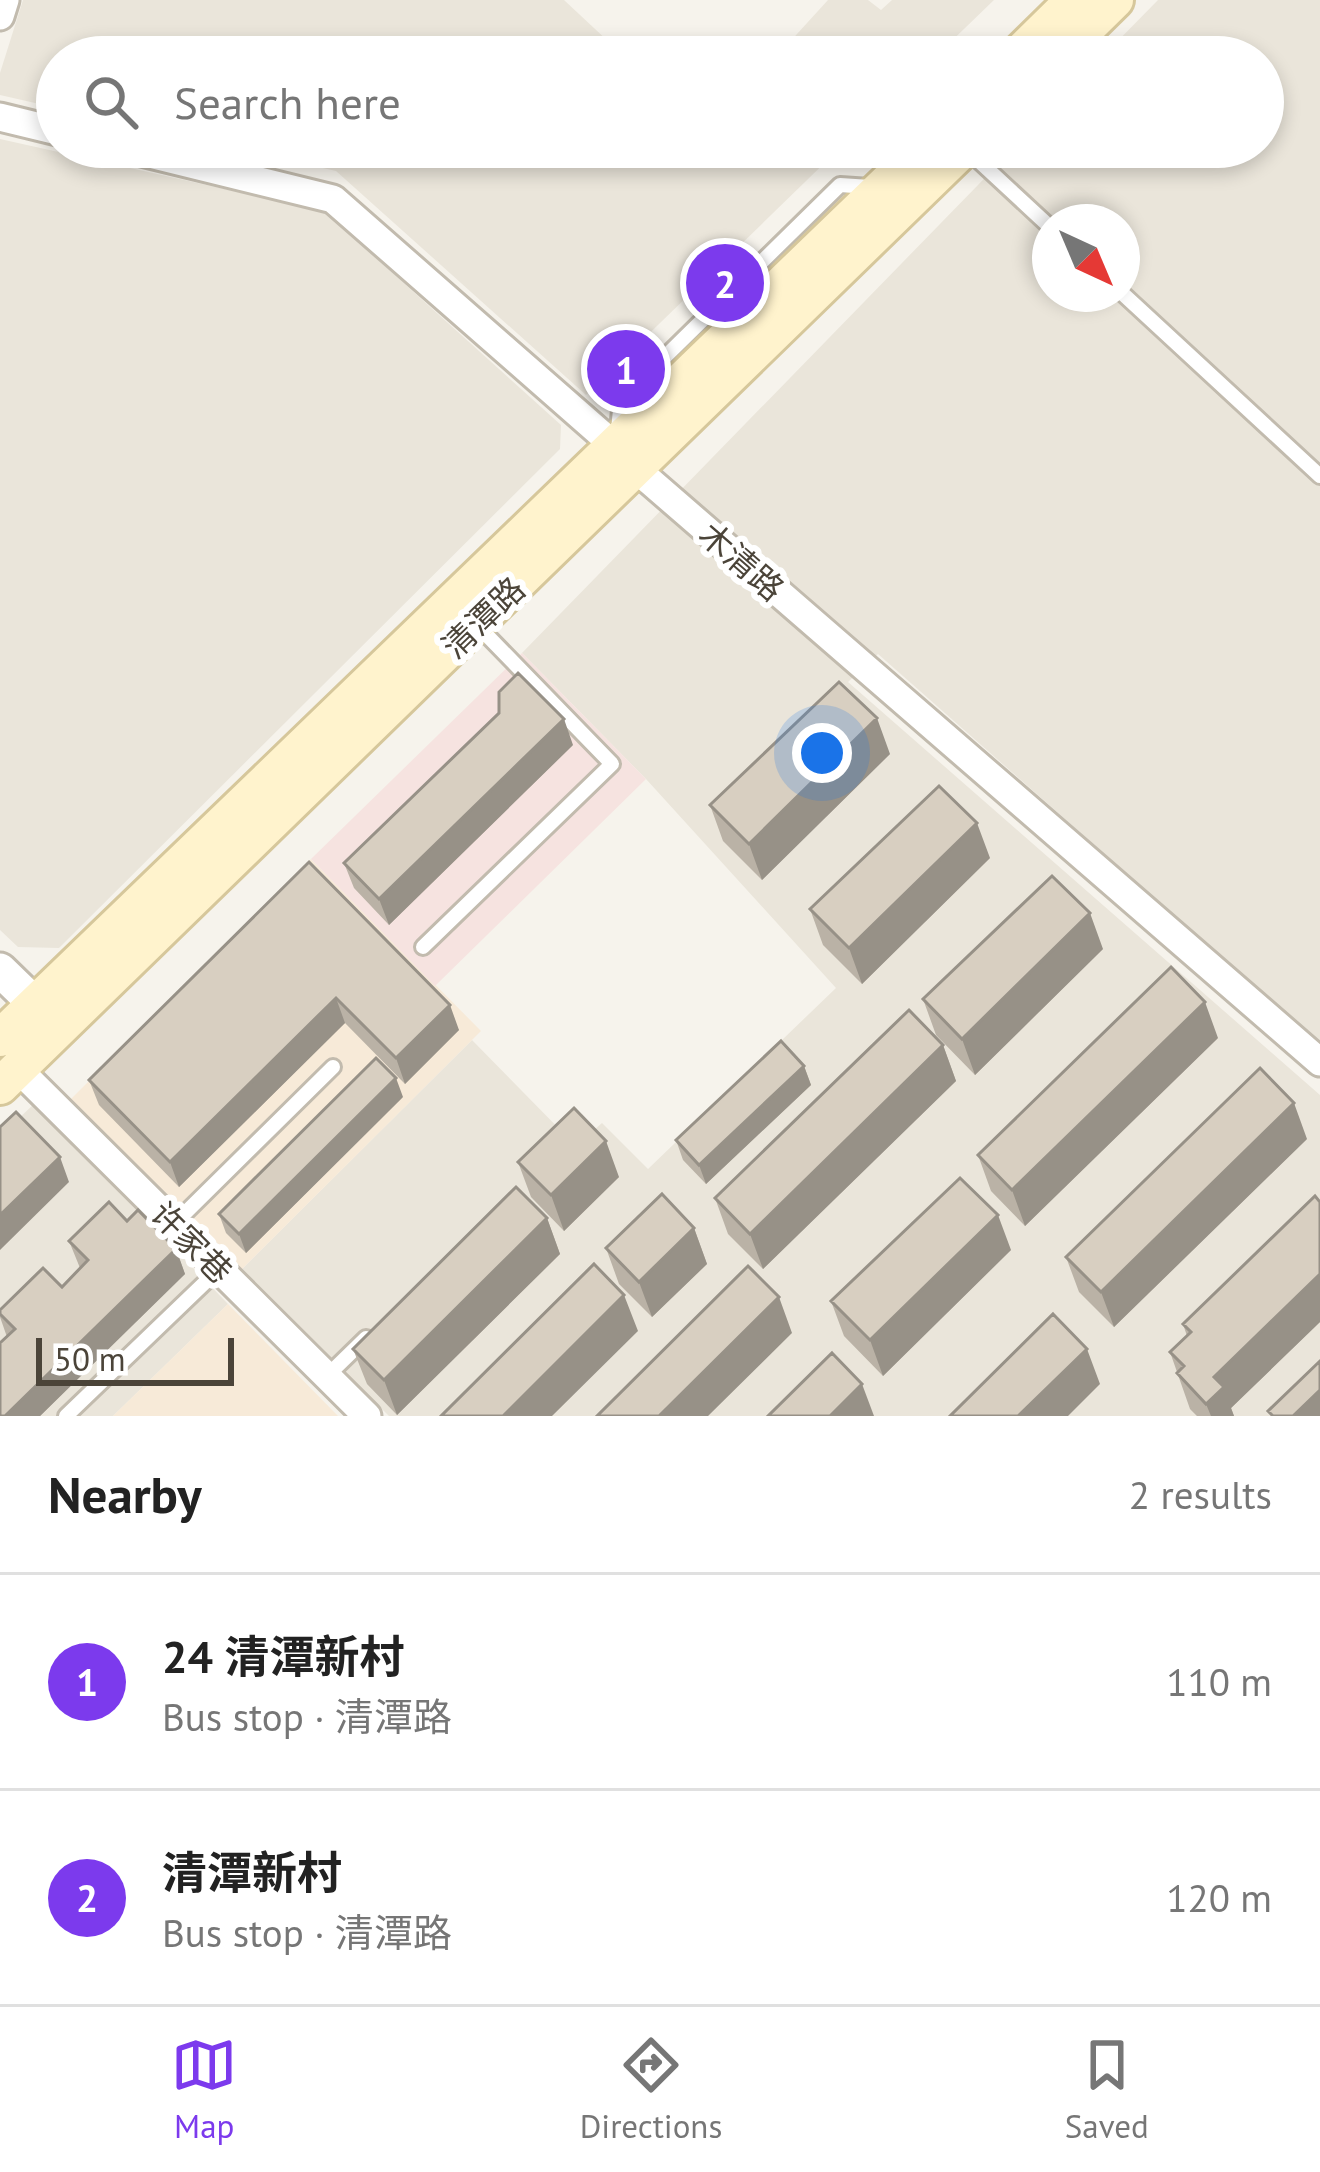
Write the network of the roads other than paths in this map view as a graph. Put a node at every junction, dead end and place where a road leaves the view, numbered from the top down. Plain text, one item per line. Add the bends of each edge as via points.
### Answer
1 (5, 0) edge
2 (1074, 0) edge
3 (1115, 0) edge
4 (0, 16) edge
5 (1037, 36) edge
6 (1078, 36) edge
7 (0, 117) edge
8 (36, 126) edge
9 (207, 168) edge
10 (911, 168) edge
11 (935, 168) edge
12 (988, 168) edge
13 (892, 198) junction
14 (1032, 209) edge
15 (1140, 310) edge
16 (626, 458) junction
17 (1320, 476) edge
18 (477, 624) junction
19 (423, 947) dead end
20 (0, 970) edge
21 (35, 1004) junction
22 (1320, 1062) edge
23 (6, 1064) edge
24 (333, 1066) dead end
25 (174, 1224) junction
26 (219, 1269) junction
27 (376, 1328) edge
28 (327, 1376) junction
29 (66, 1416) edge
30 (367, 1416) edge

1 - 4 street
2 - 5 main road
3 - 6 main road
7 - 8 street
9 - 16 street, 木清路 via 333,199
10 - 13 main road, 清潭路
11 - 13 main road, 清潭路
12 - 14 lane
13 - 16 main road, 清潭路
13 - 16 lane via 840,185 621,400
15 - 17 lane
16 - 18 main road, 清潭路
16 - 21 main road, 清潭路
16 - 22 street, 木清路
18 - 19 lane via 612,764
18 - 23 main road, 清潭路
20 - 21 street
21 - 23 main road, 清潭路
23 - 25 street, 许家巷
24 - 25 lane
25 - 26 street, 许家巷
26 - 28 street, 许家巷
26 - 29 lane
27 - 28 lane
28 - 30 street, 许家巷

